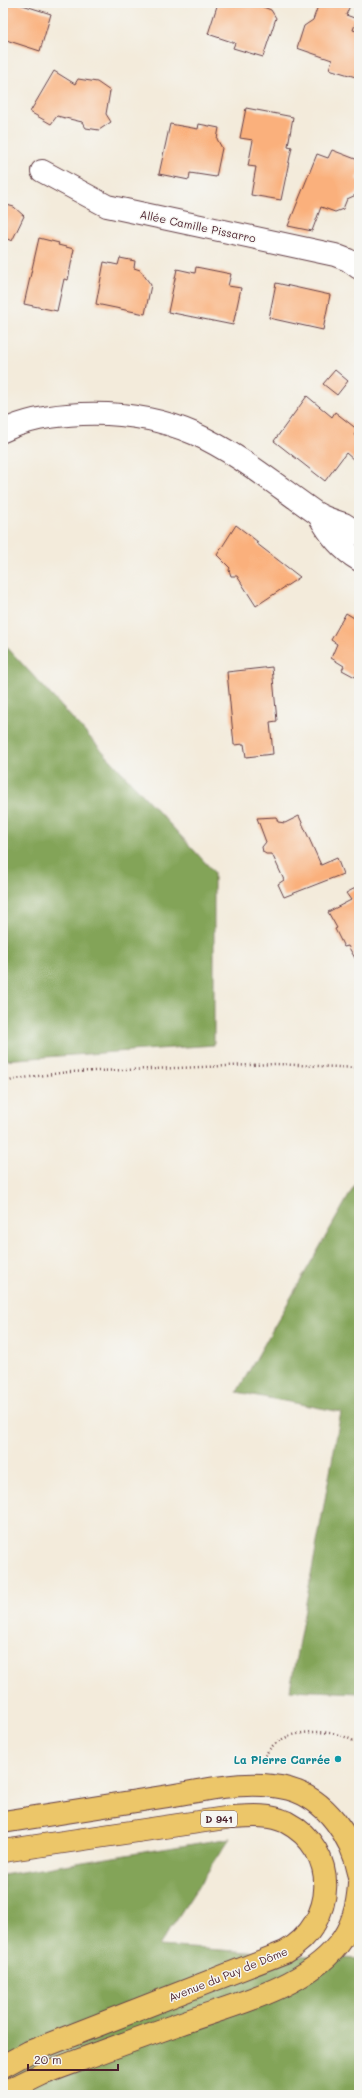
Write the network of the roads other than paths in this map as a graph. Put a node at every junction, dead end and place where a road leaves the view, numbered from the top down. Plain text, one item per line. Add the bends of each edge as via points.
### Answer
1 (42, 171) dead end
2 (359, 268) edge
3 (3, 431) edge
4 (318, 514) junction
5 (359, 534) edge
6 (359, 560) edge
7 (3, 1822) edge
8 (3, 1851) edge
9 (320, 1861) junction
10 (358, 1865) edge
11 (359, 1883) edge
12 (3, 2066) edge
13 (3, 2093) edge

1 - 2 street, Allée Camille Pissarro via 107,206 328,253 348,260
3 - 4 street via 49,417 71,415 114,415 156,420 189,430 214,442
4 - 5 street via 346,525
4 - 6 street via 326,530
7 - 10 main road via 231,1786 252,1785 290,1789 317,1804 344,1832
8 - 9 main road, Avenue du Puy de Dôme / D 941 via 260,1815 276,1818 299,1831 315,1850
9 - 10 main road
9 - 12 main road, Avenue du Puy de Dôme / D 941 via 326,1890 321,1912 312,1929 294,1947 29,2052
11 - 13 main road via 351,1922 338,1945 313,1967 287,1984 49,2072

